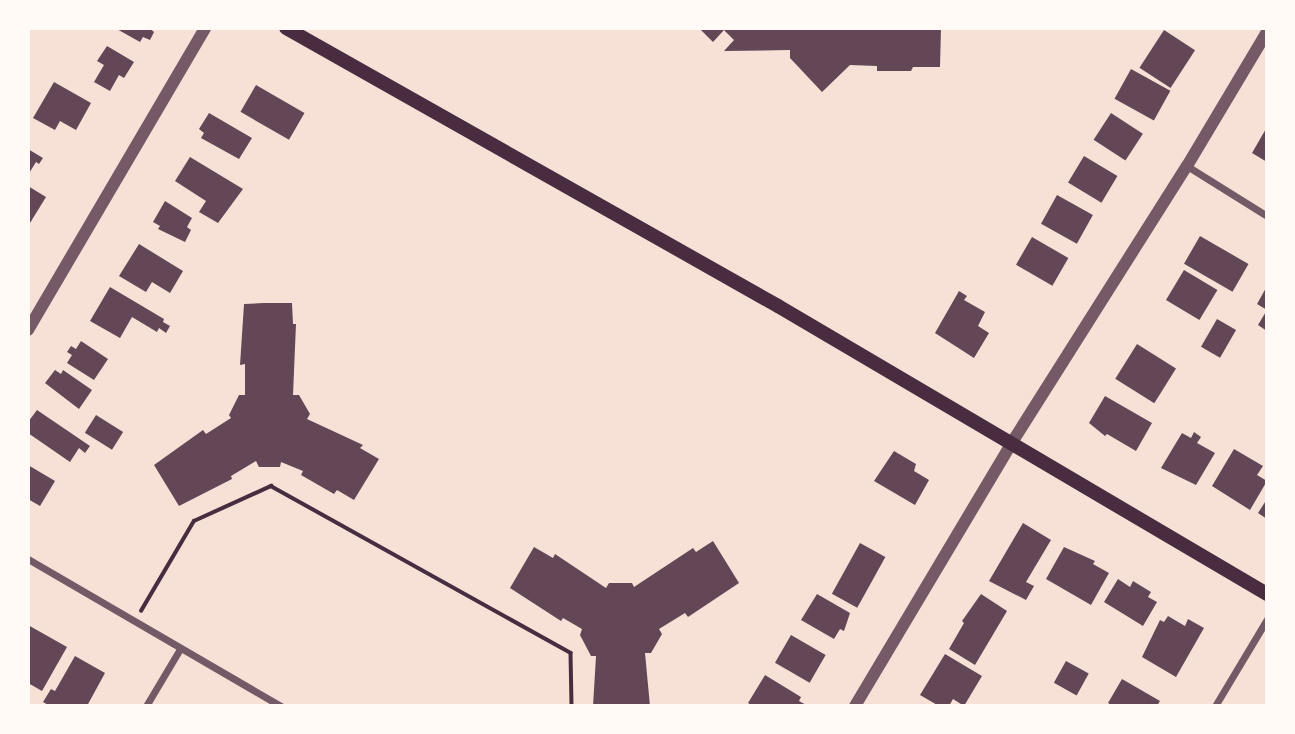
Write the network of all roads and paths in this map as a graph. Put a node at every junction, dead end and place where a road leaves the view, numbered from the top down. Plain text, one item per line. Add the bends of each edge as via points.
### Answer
1 (205, 28) edge
2 (286, 28) edge
3 (1267, 32) edge
4 (1187, 166) junction
5 (1267, 216) edge
6 (28, 330) edge
7 (1012, 444) junction
8 (28, 559) edge
9 (1267, 594) edge
10 (1267, 619) edge
11 (134, 622) junction
12 (180, 649) junction
13 (146, 706) edge
14 (281, 706) edge
15 (572, 706) edge
16 (855, 706) edge
17 (1215, 706) edge

1 - 6 street
2 - 7 main road
3 - 4 street
4 - 5 street
4 - 7 street
7 - 9 main road
7 - 16 street
8 - 11 street
10 - 17 street
11 - 12 street
11 - 15 path via 194,521 271,486 570,653
12 - 13 street
12 - 14 street

